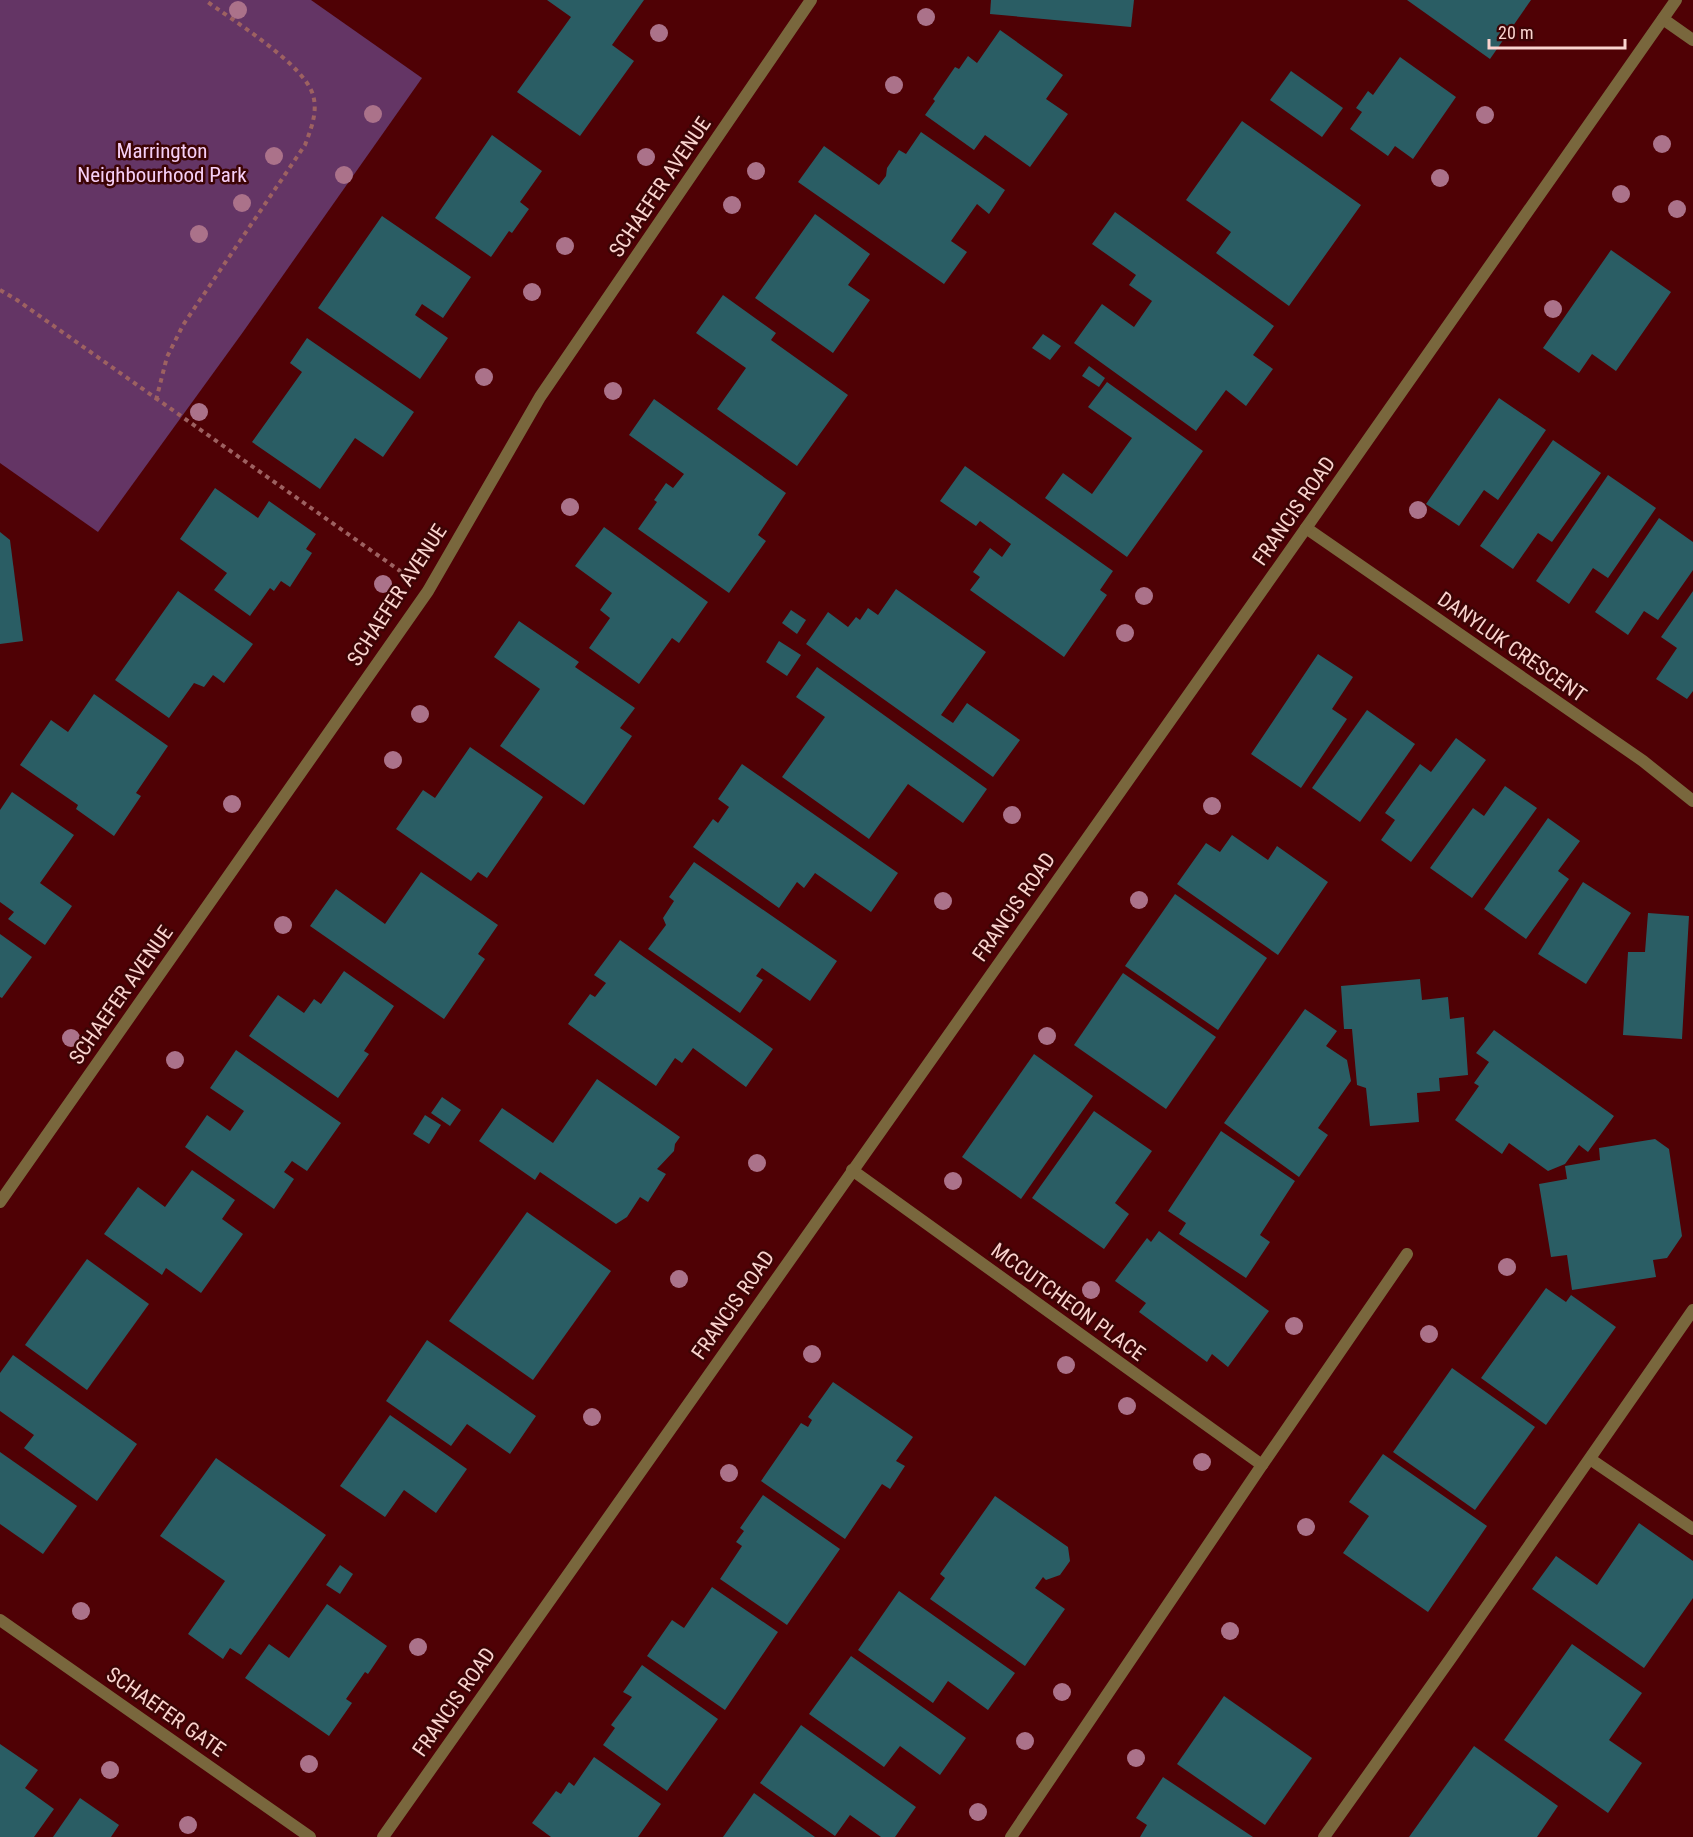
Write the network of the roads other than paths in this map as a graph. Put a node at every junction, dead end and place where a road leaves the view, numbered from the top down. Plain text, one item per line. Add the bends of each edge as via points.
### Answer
1 (811, 0) edge
2 (1676, 0) edge
3 (1663, 19) junction
4 (1693, 40) edge
5 (1306, 528) junction
6 (1693, 801) edge
7 (852, 1170) junction
8 (0, 1202) edge
9 (1407, 1254) dead end
10 (1693, 1310) edge
11 (1590, 1459) junction
12 (1262, 1465) junction
13 (1693, 1529) edge
14 (0, 1620) edge
15 (310, 1837) edge
16 (383, 1837) edge
17 (1011, 1837) edge
18 (1324, 1837) edge

1 - 8 street, SCHAEFER AVENUE via 540,397 428,591
2 - 3 street, FRANCIS ROAD
3 - 4 street
3 - 5 street, FRANCIS ROAD
5 - 6 street, DANYLUK CRESCENT via 1643,761
5 - 7 street, FRANCIS ROAD
7 - 12 street, MCCUTCHEON PLACE
7 - 16 street, FRANCIS ROAD
9 - 12 street
10 - 11 street
11 - 13 street
11 - 18 street
12 - 17 street
14 - 15 street, SCHAEFER GATE

